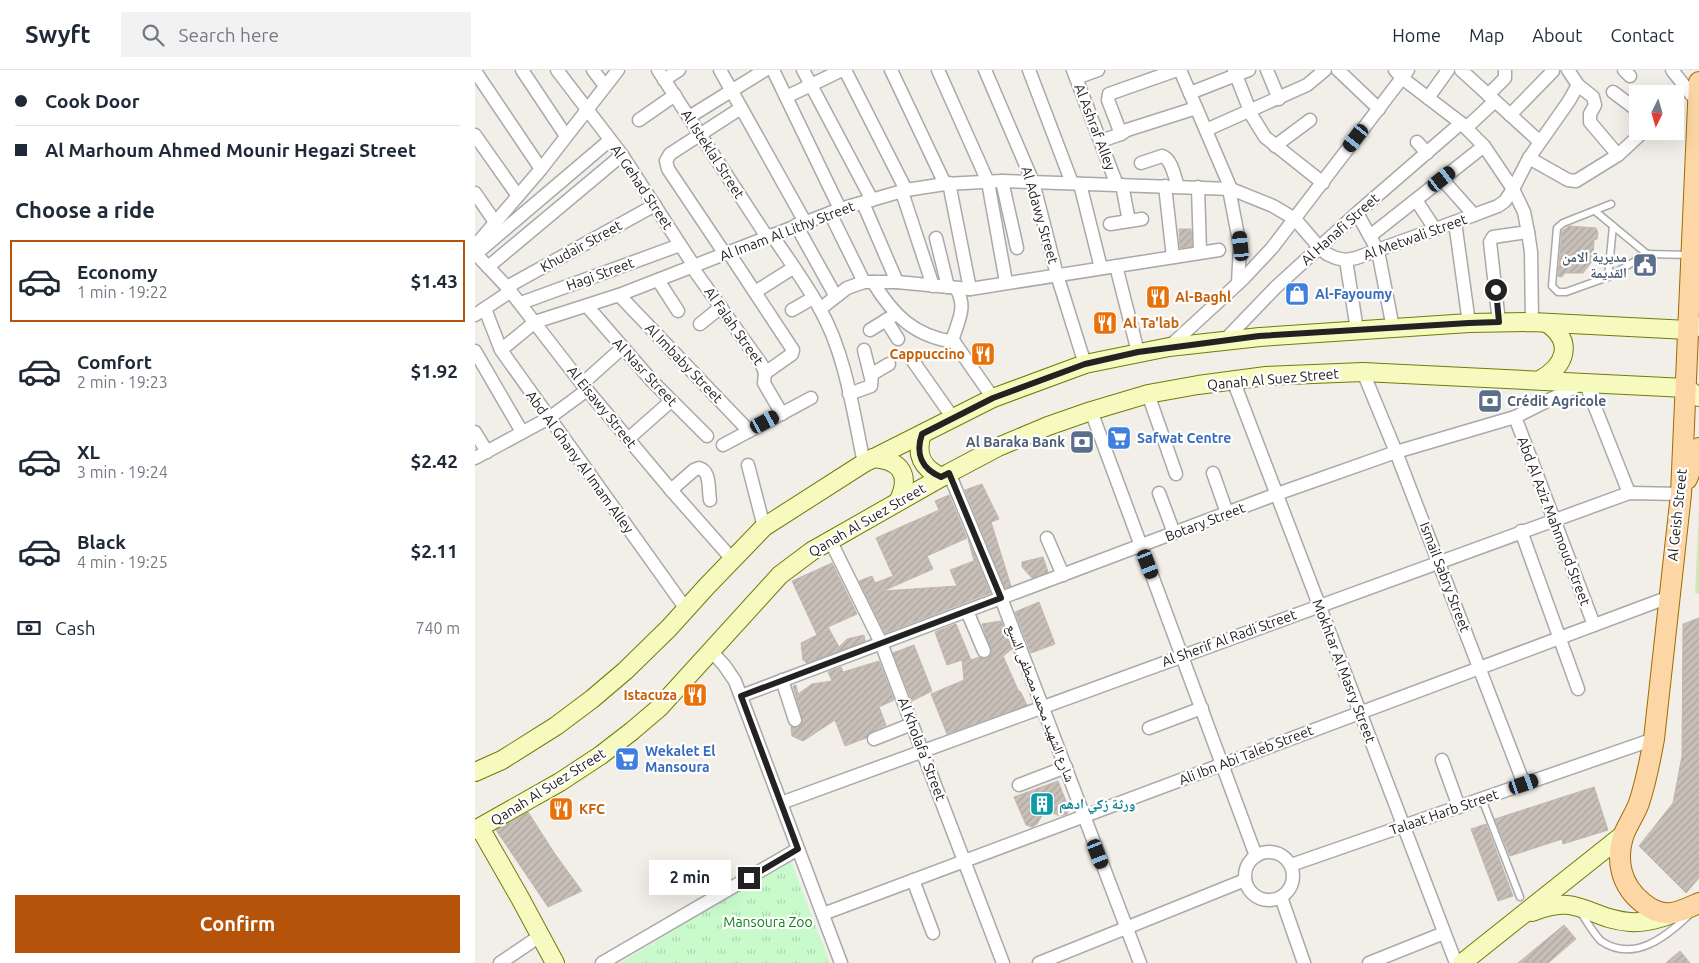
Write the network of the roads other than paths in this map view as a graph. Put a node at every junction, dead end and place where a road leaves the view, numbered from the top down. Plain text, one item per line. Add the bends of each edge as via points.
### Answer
1 (522, 70) edge
2 (557, 70) edge
3 (593, 70) edge
4 (618, 70) edge
5 (679, 70) edge
6 (720, 70) edge
7 (765, 70) edge
8 (773, 70) edge
9 (803, 70) edge
10 (843, 70) edge
11 (891, 70) edge
12 (939, 70) edge
13 (985, 70) edge
14 (1029, 70) edge
15 (1098, 70) edge
16 (1179, 70) edge
17 (1249, 70) edge
18 (1267, 70) edge
19 (1325, 70) edge
20 (1338, 70) edge
21 (1448, 70) edge
22 (1461, 70) edge
23 (1505, 70) edge
24 (1568, 70) edge
25 (1672, 70) edge
26 (475, 71) edge
27 (1553, 71) edge
28 (1235, 73) edge
29 (1402, 73) edge
30 (1074, 74) edge
31 (661, 75) edge
32 (1699, 82) edge
33 (811, 85) junction
34 (1578, 85) junction
35 (605, 86) junction
36 (732, 90) junction
37 (1613, 92) dead end
38 (1190, 93) junction
39 (675, 95) junction
40 (786, 97) junction
41 (1427, 98) junction
42 (1491, 98) junction
43 (1279, 99) junction
44 (1698, 102) edge
45 (1629, 104) edge
46 (741, 108) junction
47 (1196, 108) junction
48 (1379, 109) junction
49 (587, 110) junction
50 (1250, 111) junction
51 (1510, 115) junction
52 (689, 117) junction
53 (639, 120) dead end
54 (1310, 120) dead end
55 (1463, 126) junction
56 (1206, 130) junction
57 (1121, 134) junction
58 (475, 135) edge
59 (700, 135) junction
60 (566, 136) junction
61 (610, 140) junction
62 (1635, 140) edge
63 (1101, 141) junction
64 (1417, 142) dead end
65 (1541, 142) junction
66 (1275, 146) junction
67 (1484, 146) junction
68 (1427, 152) junction
69 (622, 155) junction
70 (1618, 156) junction
71 (1529, 158) junction
72 (1141, 163) dead end
73 (541, 168) junction
74 (1697, 171) edge
75 (1442, 179) junction
76 (1002, 181) junction
77 (988, 182) junction
78 (1033, 182) junction
79 (1323, 183) junction
80 (947, 184) junction
81 (1076, 184) junction
82 (1119, 185) junction
83 (1171, 186) junction
84 (1198, 187) junction
85 (1230, 189) junction
86 (1513, 190) junction
87 (904, 191) junction
88 (475, 193) edge
89 (518, 196) junction
90 (1416, 200) junction
91 (867, 202) junction
92 (1611, 204) dead end
93 (655, 206) junction
94 (1595, 210) junction
95 (835, 211) junction
96 (1693, 211) junction
97 (1357, 213) junction
98 (1474, 215) junction
99 (1143, 219) dead end
100 (1295, 219) junction
101 (1129, 221) junction
102 (495, 222) junction
103 (1455, 222) junction
104 (800, 223) junction
105 (1111, 224) dead end
106 (1613, 226) junction
107 (1435, 229) junction
108 (1699, 230) edge
109 (1528, 232) junction
110 (770, 236) junction
111 (1370, 236) junction
112 (936, 238) dead end
113 (680, 245) junction
114 (1319, 247) junction
115 (1219, 250) dead end
116 (475, 251) edge
117 (1378, 251) junction
118 (1001, 252) junction
119 (1201, 252) junction
120 (727, 254) junction
121 (1647, 254) junction
122 (1691, 255) junction
123 (1173, 257) junction
124 (1346, 260) junction
125 (1116, 266) junction
126 (488, 267) junction
127 (693, 267) junction
128 (793, 268) junction
129 (1101, 268) junction
130 (1057, 275) junction
131 (1608, 277) junction
132 (658, 280) junction
133 (869, 282) junction
134 (897, 282) junction
135 (1006, 282) junction
136 (1238, 283) junction
137 (933, 286) junction
138 (952, 288) junction
139 (509, 289) junction
140 (970, 289) junction
141 (755, 292) junction
142 (619, 295) junction
143 (835, 295) junction
144 (521, 303) junction
145 (817, 303) junction
146 (587, 306) junction
147 (721, 307) junction
148 (792, 310) dead end
149 (678, 311) dead end
150 (480, 312) edge
151 (891, 317) junction
152 (535, 322) junction
153 (1499, 322) junction
154 (1539, 322) junction
155 (1469, 323) junction
156 (700, 324) dead end
157 (1393, 328) junction
158 (1693, 328) edge
159 (871, 330) dead end
160 (1357, 330) junction
161 (898, 339) dead end
162 (1225, 340) junction
163 (954, 342) junction
164 (1169, 347) junction
165 (622, 348) junction
166 (501, 350) junction
167 (864, 350) dead end
168 (475, 351) edge
169 (1138, 352) junction
170 (913, 361) dead end
171 (889, 364) dead end
172 (1085, 364) junction
173 (1363, 372) junction
174 (765, 373) junction
175 (871, 378) junction
176 (1233, 380) junction
177 (1540, 380) junction
178 (1585, 382) junction
179 (584, 387) junction
180 (1692, 392) edge
181 (849, 394) junction
182 (1148, 394) junction
183 (811, 398) dead end
184 (993, 398) junction
185 (671, 401) junction
186 (1091, 411) junction
187 (782, 414) junction
188 (1515, 417) junction
189 (549, 418) junction
190 (953, 418) junction
191 (749, 431) junction
192 (475, 432) edge
193 (522, 432) junction
194 (922, 434) junction
195 (707, 436) dead end
196 (628, 439) junction
197 (723, 445) dead end
198 (1699, 448) edge
199 (487, 452) junction
200 (1396, 452) junction
201 (475, 458) edge
202 (868, 461) junction
203 (748, 465) dead end
204 (1213, 473) dead end
205 (1176, 474) dead end
206 (945, 475) junction
207 (671, 490) junction
208 (1629, 492) junction
209 (1159, 493) dead end
210 (1277, 494) junction
211 (1681, 494) junction
212 (709, 500) dead end
213 (899, 500) junction
214 (1227, 513) junction
215 (1554, 519) junction
216 (764, 527) junction
217 (1521, 531) junction
218 (1174, 533) junction
219 (1047, 538) dead end
220 (830, 540) junction
221 (1141, 545) junction
222 (732, 559) junction
223 (1439, 561) junction
224 (1063, 575) junction
225 (1669, 596) junction
226 (1001, 598) junction
227 (1319, 605) junction
228 (686, 609) junction
229 (967, 611) junction
230 (1594, 625) junction
231 (1560, 638) junction
232 (881, 643) junction
233 (984, 651) dead end
234 (712, 652) junction
235 (1183, 655) junction
236 (1480, 668) junction
237 (782, 680) junction
238 (1578, 689) dead end
239 (741, 696) junction
240 (1043, 707) junction
241 (1202, 708) junction
242 (1360, 713) junction
243 (795, 720) dead end
244 (912, 724) junction
245 (1149, 728) dead end
246 (874, 739) dead end
247 (1653, 740) junction
248 (922, 751) junction
249 (1442, 760) dead end
250 (1223, 764) junction
251 (1066, 767) junction
252 (475, 772) edge
253 (1524, 784) junction
254 (1019, 785) dead end
255 (1482, 799) junction
256 (781, 803) junction
257 (1459, 807) junction
258 (1084, 816) junction
259 (1403, 826) junction
260 (477, 829) edge
261 (1624, 834) junction
262 (798, 849) junction
263 (1256, 856) junction
264 (964, 861) junction
265 (1291, 865) junction
266 (1573, 874) junction
267 (913, 880) junction
268 (1245, 880) junction
269 (1281, 897) junction
270 (1520, 897) dead end
271 (1699, 904) edge
272 (1580, 906) junction
273 (823, 914) junction
274 (1672, 914) junction
275 (1522, 917) junction
276 (1126, 928) junction
277 (933, 933) dead end
278 (1444, 933) junction
279 (540, 936) junction
280 (1063, 958) edge
281 (500, 963) edge
282 (555, 963) edge
283 (602, 963) edge
284 (841, 963) edge
285 (1003, 963) edge
286 (1039, 963) edge
287 (1140, 963) edge
288 (1304, 963) edge
289 (1369, 963) edge
290 (1456, 963) edge
291 (1462, 963) edge

1 - 60 street
2 - 49 street, Al Gehad Street
3 - 35 street
4 - 35 street
5 - 31 street
6 - 36 street
7 - 36 street
8 - 40 street
9 - 33 street
10 - 33 street
10 - 87 street
11 - 80 street
12 - 77 street
13 - 78 street, Al Adawy Street
14 - 81 street
15 - 30 street
16 - 38 street
16 - 57 street via 1109,94 1108,100
17 - 28 street
18 - 43 street
19 - 43 street via 1307,86
20 - 48 street
21 - 41 street
22 - 42 street
23 - 42 street, Al Hanafi Street via 1505,78
24 - 34 street
25 - 44 street
26 - 73 street
27 - 51 street
28 - 38 street
28 - 50 street
29 - 41 street
29 - 48 street
30 - 63 street, Al Ashraf Alley
31 - 39 street, Al Isteklal Street
32 - 44 main road, Al Geish Street
33 - 40 street
33 - 91 street
34 - 65 street, Al Metwali Street
34 - 70 street via 1595,101 1589,119 1591,125
35 - 49 street
36 - 46 street
36 - 52 street
37 - 45 street
38 - 47 street
39 - 52 street, Al Isteklal Street
39 - 53 street
40 - 95 street
41 - 55 street
42 - 51 street
42 - 55 street, Al Hanafi Street
43 - 50 street
44 - 74 main road, Al Geish Street
46 - 59 street
46 - 104 street
47 - 56 street
47 - 57 street
48 - 79 street
49 - 60 street
49 - 61 street, Al Gehad Street
50 - 56 street
50 - 66 street via 1259,129
51 - 65 street
52 - 59 street, Al Isteklal Street
54 - 66 street
55 - 67 street
55 - 68 street, Al Hanafi Street
56 - 85 street
57 - 63 street
58 - 89 street
59 - 110 street, Al Isteklal Street
59 - 120 street via 670,154 666,161
60 - 73 street
61 - 69 street, Al Gehad Street
61 - 116 street
62 - 70 street
63 - 82 street, Al Ashraf Alley
64 - 68 street
65 - 71 street, Al Metwali Street
66 - 79 street
67 - 75 street
67 - 86 street
68 - 97 street, Al Hanafi Street
69 - 93 street, Al Gehad Street
69 - 126 street
70 - 71 street via 1572,182
71 - 86 street, Al Metwali Street
72 - 83 street via 1165,156 1169,160
73 - 89 street
74 - 96 main road, Al Geish Street
75 - 90 street
75 - 98 street
76 - 77 street, Al Imam Al Lithy Street
76 - 78 street, Al Imam Al Lithy Street
76 - 118 street via 1021,248
77 - 80 street, Al Imam Al Lithy Street
77 - 118 street
78 - 81 street, Al Imam Al Lithy Street
78 - 130 street, Al Adawy Street
79 - 100 street
80 - 87 street, Al Imam Al Lithy Street
80 - 140 street
81 - 82 street, Al Imam Al Lithy Street
81 - 129 street
82 - 83 street, Al Imam Al Lithy Street
82 - 101 street, Al Ashraf Alley
83 - 84 street, Al Imam Al Lithy Street
83 - 123 street
84 - 85 street, Al Imam Al Lithy Street
84 - 119 street
85 - 100 street, Al Imam Al Lithy Street via 1273,206
85 - 136 street via 1241,246
86 - 98 street, Al Metwali Street via 1498,206
86 - 109 street via 1524,212
87 - 91 street, Al Imam Al Lithy Street
87 - 137 street
88 - 102 street
89 - 102 street
90 - 107 street
90 - 111 street
91 - 95 street, Al Imam Al Lithy Street
91 - 134 street
92 - 94 lane
93 - 113 street, Al Gehad Street
93 - 139 street, Khudair Street
94 - 106 lane
94 - 131 lane via 1563,222 1557,228 1552,286 1562,293
95 - 104 street, Al Imam Al Lithy Street
95 - 133 street
96 - 108 main road
96 - 122 main road, Al Geish Street
97 - 111 street
97 - 114 street, Al Hanafi Street
98 - 103 street, Al Metwali Street
99 - 101 street
100 - 114 street, Al Metwali Street
100 - 136 street via 1273,248
101 - 105 street
102 - 116 street
103 - 107 street, Al Metwali Street
103 - 155 street
104 - 110 street, Al Imam Al Lithy Street
104 - 143 street
106 - 121 lane
106 - 131 lane
107 - 117 street, Al Metwali Street
109 - 153 street via 1491,239
109 - 154 street
110 - 120 street, Al Imam Al Lithy Street
110 - 128 street, Al Isteklal Street
111 - 117 street
112 - 138 street
113 - 127 street, Al Gehad Street
113 - 144 street, Hagi Street via 614,263
114 - 124 street, Al Metwali Street via 1327,254
114 - 162 street, Al Hanafi Street
115 - 119 street
116 - 126 street, Al Eisawy Street
117 - 124 street, Al Metwali Street
117 - 157 street
118 - 135 street
119 - 123 street
120 - 127 street, Al Imam Al Lithy Street
120 - 141 street
121 - 122 lane
121 - 131 lane
122 - 158 main road, Al Geish Street
123 - 125 street
124 - 160 street
125 - 129 street
125 - 169 street
126 - 139 street, Al Eisawy Street
127 - 132 street, Al Imam Al Lithy Street
127 - 147 street, Al Falah Street
128 - 141 street
128 - 145 street, Al Isteklal Street
129 - 130 street
130 - 135 street
130 - 172 street, Al Adawy Street
132 - 142 street, Al Imam Al Lithy Street
132 - 149 street
133 - 134 street
133 - 143 street
133 - 151 street via 886,304
134 - 137 street
135 - 140 street
136 - 164 street
137 - 138 street
138 - 140 street
138 - 163 street via 960,295 963,306
139 - 144 street, Al Eisawy Street
139 - 150 street, Khudair Street
141 - 174 street via 793,350
142 - 146 street, Al Imam Al Lithy Street
142 - 191 street, Al Imbaby Street
143 - 145 street
144 - 152 street, Al Eisawy Street
145 - 148 street
145 - 181 street, Al Isteklal Street via 836,345
146 - 152 street, Al Imam Al Lithy Street
146 - 165 street, Al Nasr Street
147 - 156 street
147 - 174 street, Al Falah Street
150 - 166 street, Abd Al Ghany Al Imam Alley
151 - 159 street
151 - 161 street
151 - 163 street via 931,337
152 - 166 street, Al Imam Al Lithy Street
152 - 179 street, Al Eisawy Street
153 - 154 main road
153 - 155 main road
154 - 158 main road
154 - 177 main road via 1555,329 1563,348 1558,367
155 - 157 main road
157 - 160 main road
158 - 180 main road, Al Geish Street
160 - 162 main road
162 - 164 main road
163 - 184 street
164 - 169 main road
165 - 179 street
165 - 185 street, Al Nasr Street
166 - 189 street, Abd Al Ghany Al Imam Alley
167 - 175 street
168 - 193 street
169 - 172 main road
170 - 190 street
171 - 175 street via 875,371
172 - 184 main road
173 - 176 main road, Qanah Al Suez Street
173 - 177 main road, Qanah Al Suez Street
173 - 200 street, Ismail Sabry Street
174 - 187 street, Al Falah Street via 764,383
175 - 181 street via 871,386
176 - 182 main road, Qanah Al Suez Street
176 - 210 street, Mokhtar Al Masry Street
177 - 178 main road, Qanah Al Suez Street
178 - 180 main road, Qanah Al Suez Street
178 - 188 street, Botary Street
178 - 208 street
179 - 189 street
179 - 196 street, Al Eisawy Street
180 - 211 main road, Al Geish Street
181 - 202 street, Al Isteklal Street
182 - 186 main road, Qanah Al Suez Street
182 - 205 street
183 - 187 street
184 - 190 main road
185 - 195 street, Al Nasr Street
185 - 196 street
186 - 206 main road, Qanah Al Suez Street via 1048,426
186 - 221 street
187 - 191 street
188 - 200 street, Botary Street
188 - 215 street, Abd Al Aziz Mahmoud Street
189 - 193 street
189 - 228 street, Abd Al Ghany Al Imam Alley
190 - 194 main road
191 - 197 street
192 - 199 street
193 - 199 street
194 - 202 main road
194 - 206 main road via 920,457 928,470
196 - 207 street, Al Eisawy Street
198 - 211 main road
199 - 201 street
200 - 210 street, Botary Street
200 - 223 street, Ismail Sabry Street
202 - 213 main road via 883,459 901,469 905,479
202 - 216 main road
203 - 216 street
204 - 214 street
206 - 213 main road, Qanah Al Suez Street
206 - 226 street, شارع الشهيد محمد مصطفى السبع
207 - 212 street via 694,470 703,469
207 - 222 street, Al Eisawy Street
208 - 211 street, Al Sherif Al Radi Street
208 - 215 street, Al Sherif Al Radi Street
209 - 218 street
210 - 214 street, Botary Street
210 - 227 street, Mokhtar Al Masry Street
211 - 225 main road, Al Geish Street
213 - 220 main road, Qanah Al Suez Street
214 - 218 street, Botary Street
215 - 217 street, Al Sherif Al Radi Street
215 - 230 street, Abd Al Aziz Mahmoud Street
216 - 222 main road
217 - 223 street, Al Sherif Al Radi Street
217 - 231 street
218 - 221 street, Botary Street
219 - 224 street
220 - 232 street, Al Kholafa' Street
220 - 234 main road, Qanah Al Suez Street via 780,575
221 - 224 street, Botary Street
221 - 235 street
222 - 228 main road
223 - 227 street, Al Sherif Al Radi Street
223 - 236 street, Ismail Sabry Street
224 - 226 street, Botary Street
225 - 230 street, Ali Ibn Abi Taleb Street
225 - 247 main road, Al Geish Street
226 - 229 street, Botary Street
226 - 240 street, شارع الشهيد محمد مصطفى السبع
227 - 235 street, Al Sherif Al Radi Street
227 - 242 street, Mokhtar Al Masry Street
228 - 252 main road via 625,671 592,699 502,760
229 - 232 street, Botary Street
229 - 233 street
230 - 231 street, Ali Ibn Abi Taleb Street
231 - 236 street, Ali Ibn Abi Taleb Street
231 - 238 street
232 - 237 street, Botary Street
232 - 244 street, Al Kholafa' Street
234 - 239 street via 725,665
234 - 260 main road, Qanah Al Suez Street via 659,708 601,755
235 - 240 street, Al Sherif Al Radi Street
235 - 241 street
236 - 242 street, Ali Ibn Abi Taleb Street
236 - 253 street, Ismail Sabry Street
237 - 239 street, Botary Street
237 - 243 street
239 - 256 street
240 - 248 street, Al Sherif Al Radi Street
240 - 251 street, شارع الشهيد محمد مصطفى السبع
241 - 245 street
241 - 250 street
242 - 250 street, Ali Ibn Abi Taleb Street
242 - 259 street, Mokhtar Al Masry Street
244 - 246 street
244 - 248 street, Al Kholafa' Street
247 - 253 street, Talaat Harb Street
247 - 261 main road, Al Geish Street via 1648,772
248 - 256 street, Al Sherif Al Radi Street
248 - 264 street, Al Kholafa' Street
249 - 257 street
250 - 258 street, Ali Ibn Abi Taleb Street
250 - 263 street
251 - 254 street
251 - 258 street, شارع الشهيد محمد مصطفى السبع
253 - 255 street, Talaat Harb Street
255 - 257 street, Talaat Harb Street
255 - 270 lane
256 - 262 street
257 - 259 street, Talaat Harb Street
258 - 264 street, Ali Ibn Abi Taleb Street
258 - 276 street, شارع الشهيد محمد مصطفى السبع
259 - 265 street, Talaat Harb Street
259 - 278 street, Mokhtar Al Masry Street
260 - 279 main road
261 - 266 main road
261 - 274 main road, Al Geish Street via 1619,861 1627,887 1647,906
262 - 273 street
262 - 283 street
263 - 265 street via 1272,852
263 - 268 street via 1247,866
264 - 267 street, Ali Ibn Abi Taleb Street
264 - 285 street, Al Kholafa' Street
265 - 269 street via 1291,886
266 - 272 main road via 1572,893
266 - 275 main road
267 - 273 street, Ali Ibn Abi Taleb Street
267 - 277 street
268 - 269 street via 1248,888 1259,898 1274,900
268 - 276 street
269 - 288 street
271 - 272 lane via 1660,943 1646,952 1630,955 1614,951 1601,941
271 - 274 main road
272 - 274 main road via 1609,918 1631,922 1652,921
272 - 275 main road via 1544,907
273 - 284 street
275 - 291 main road
276 - 280 street
276 - 287 street, شارع الشهيد محمد مصطفى السبع
278 - 289 street
278 - 290 street, Mokhtar Al Masry Street
279 - 281 street
279 - 282 main road
280 - 286 street

